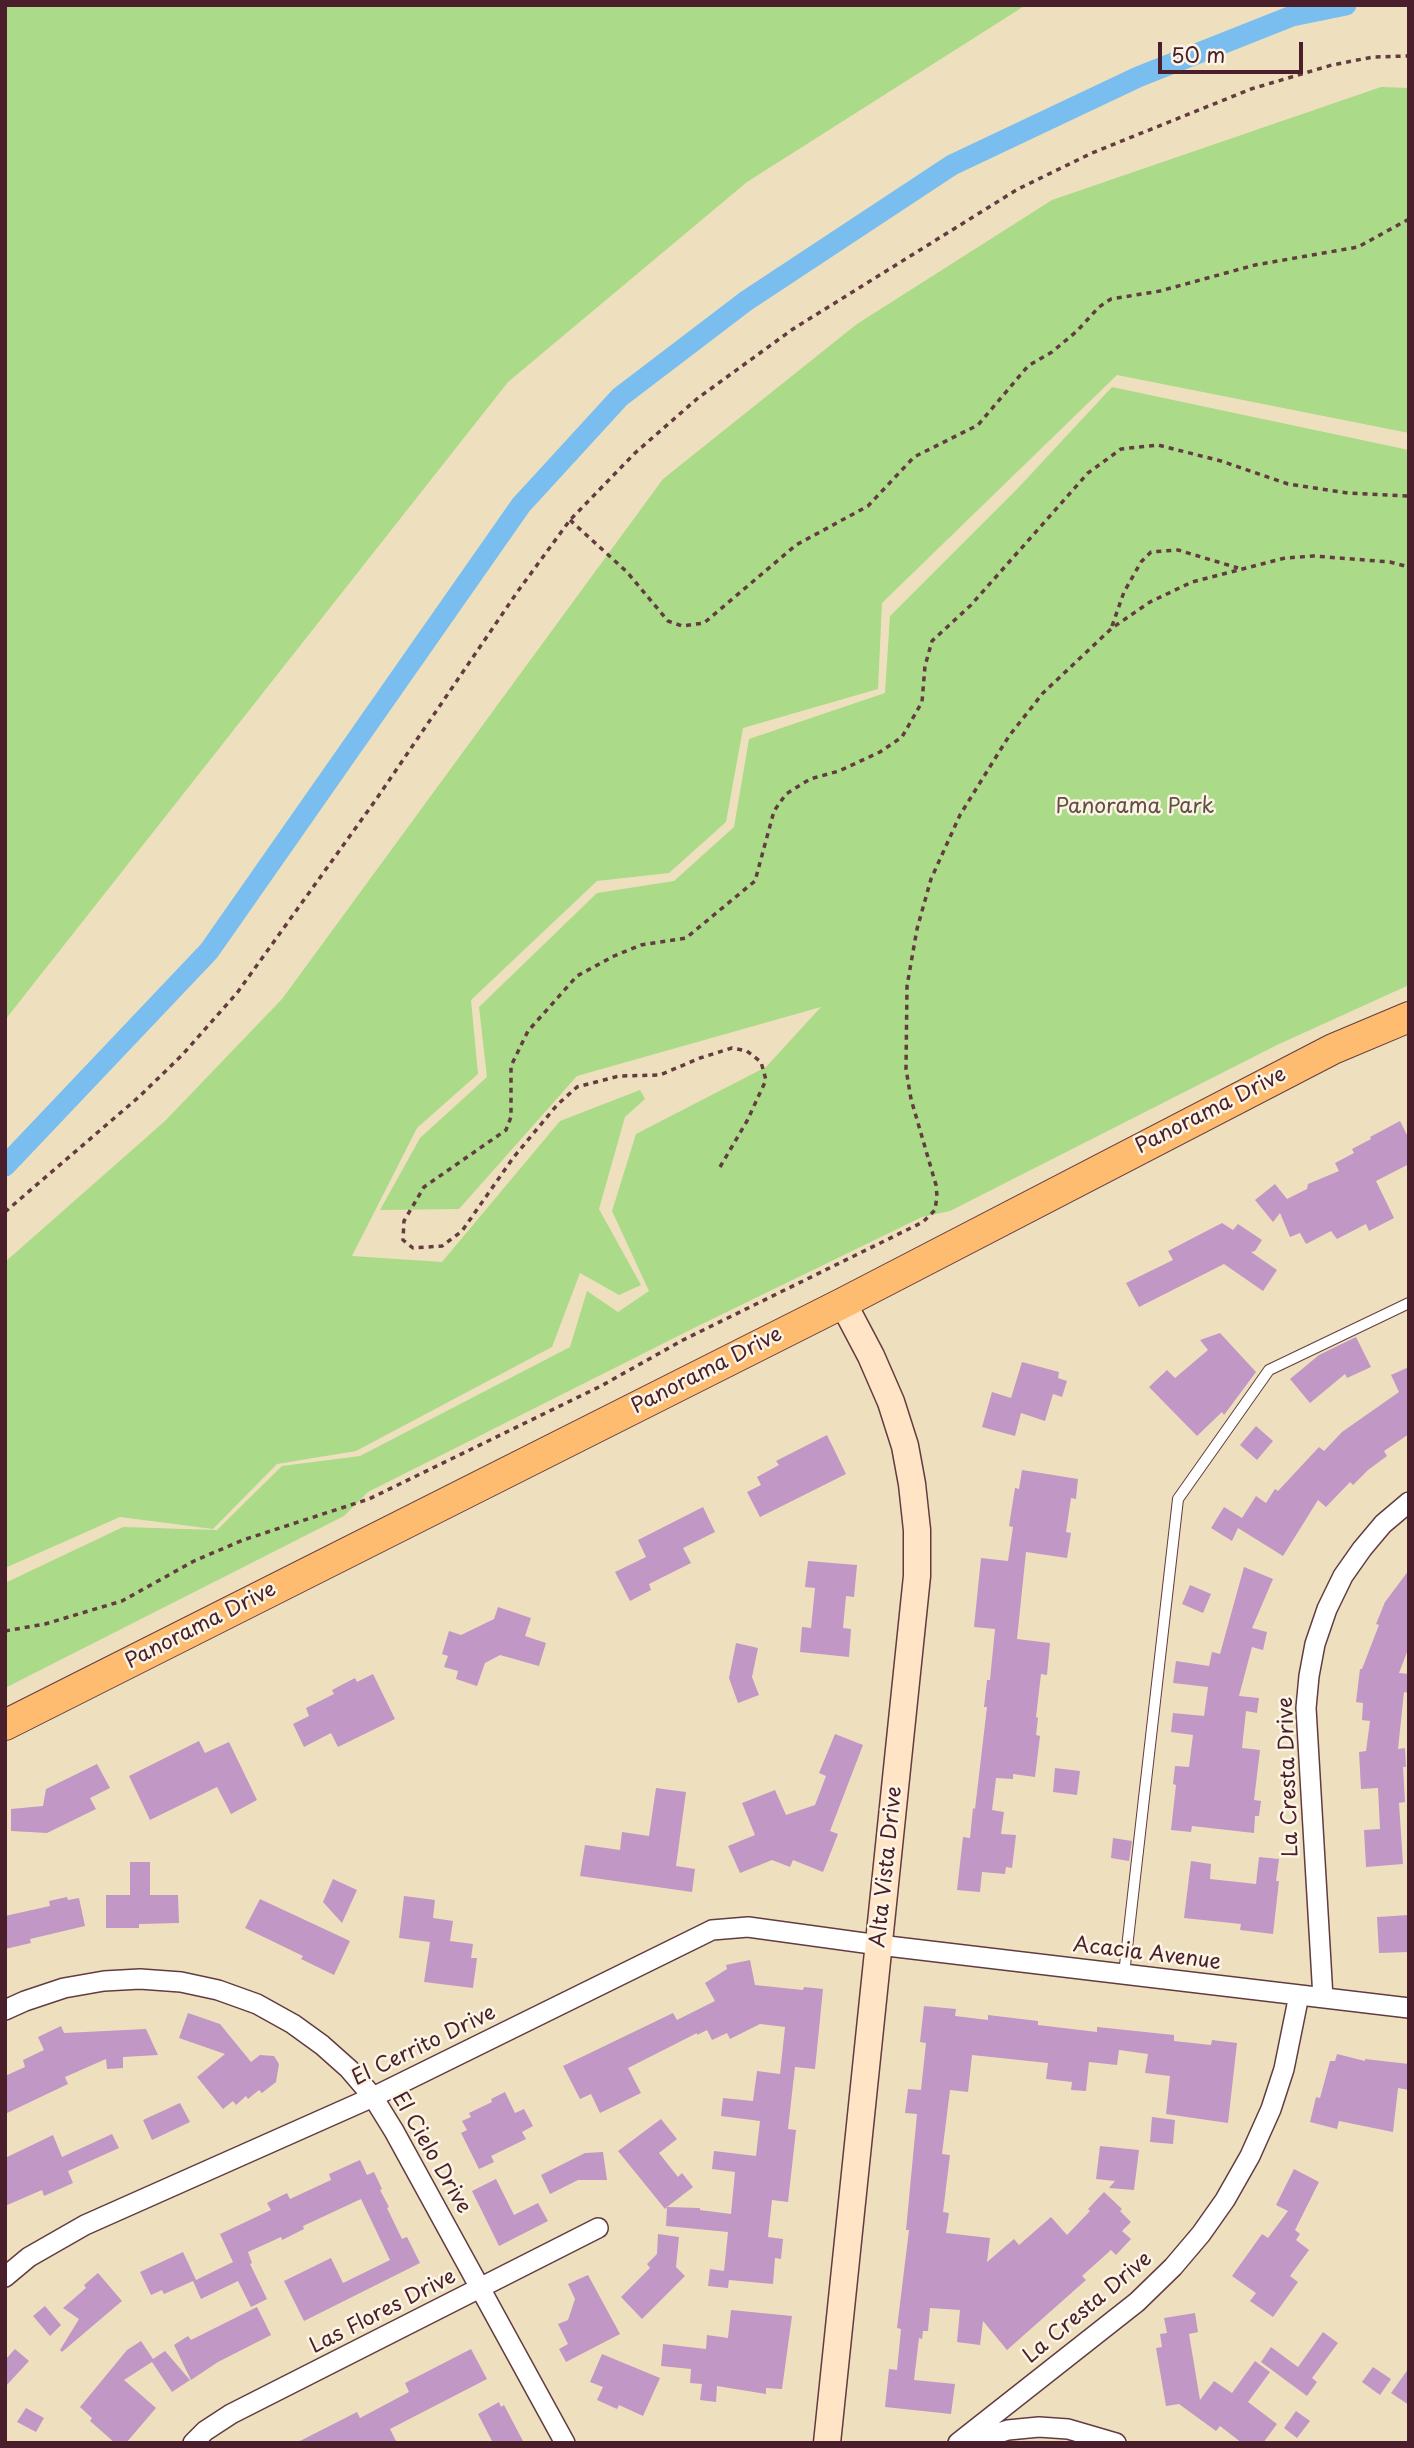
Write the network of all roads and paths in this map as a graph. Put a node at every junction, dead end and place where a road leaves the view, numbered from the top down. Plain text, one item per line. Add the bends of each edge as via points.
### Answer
1 (1409, 57) edge
2 (1409, 219) edge
3 (1409, 496) edge
4 (570, 520) junction
5 (1409, 567) edge
6 (1241, 569) junction
7 (1112, 628) junction
8 (1409, 1017) edge
9 (720, 1167) dead end
10 (5, 1212) edge
11 (843, 1303) junction
12 (1409, 1303) edge
13 (1409, 1502) edge
14 (5, 1631) edge
15 (5, 1725) edge
16 (879, 1945) junction
17 (1124, 1974) junction
18 (1299, 1995) junction
19 (1323, 1998) junction
20 (1409, 2008) edge
21 (5, 2010) edge
22 (373, 2097) junction
23 (598, 2228) dead end
24 (5, 2277) edge
25 (480, 2288) junction
26 (192, 2443) edge
27 (565, 2443) edge
28 (827, 2443) edge
29 (958, 2443) edge
30 (967, 2443) edge
31 (1116, 2443) edge

1 - 4 path via 1345,62 1251,89 1092,153 1018,189 793,329 698,398 635,453
2 - 4 path via 1358,247 1255,265 1111,299 1052,352 1028,366 978,425 914,457 868,506 796,545 704,623 682,626 668,621 626,572
3 - 9 path via 1288,484 1158,445 1121,449 1088,473 971,605 932,641 922,702 902,737 880,752 810,779 786,794 774,811 755,881 687,938 641,945 577,976 528,1031 511,1066 511,1117 506,1130 424,1187 404,1222 404,1240 413,1248 442,1245 462,1231 513,1158 556,1105 577,1087 619,1076 660,1075 732,1048 747,1051 761,1062 766,1080
4 - 10 path via 237,993 140,1097
5 - 6 path via 1314,556
6 - 7 path via 1192,582 1150,602
6 - 7 path via 1178,550 1151,552 1124,592
7 - 14 path via 1043,693 1009,736 960,815 931,879 907,986 906,1069 936,1185 935,1210 923,1222 369,1499 243,1540 122,1601
8 - 11 main road, Panorama Drive via 1333,1049
11 - 15 main road, Panorama Drive
11 - 16 street, Alta Vista Drive via 891,1402 907,1459 917,1530 917,1576
12 - 17 lane via 1269,1370 1178,1499
13 - 19 street, La Cresta Drive via 1383,1524 1343,1576 1327,1609 1309,1675 1306,1708
16 - 17 street, Acacia Avenue
16 - 22 street, El Cerrito Drive via 748,1927 712,1930
16 - 28 street, Alta Vista Drive
17 - 18 street, Acacia Avenue
18 - 19 street, Acacia Avenue
18 - 29 street, La Cresta Drive via 1271,2109 1251,2156 1201,2234 1137,2302
19 - 20 street, Acacia Avenue
21 - 22 street, El Cielo Drive via 64,1988 104,1981 181,1982 218,1990 293,2024 331,2053
22 - 24 street, El Cerrito Drive via 73,2231
22 - 25 street, El Cielo Drive
23 - 25 street, Las Flores Drive
25 - 26 street, Las Flores Drive via 231,2414
25 - 27 street, El Cielo Drive
30 - 31 street via 1008,2430 1040,2427 1068,2429

